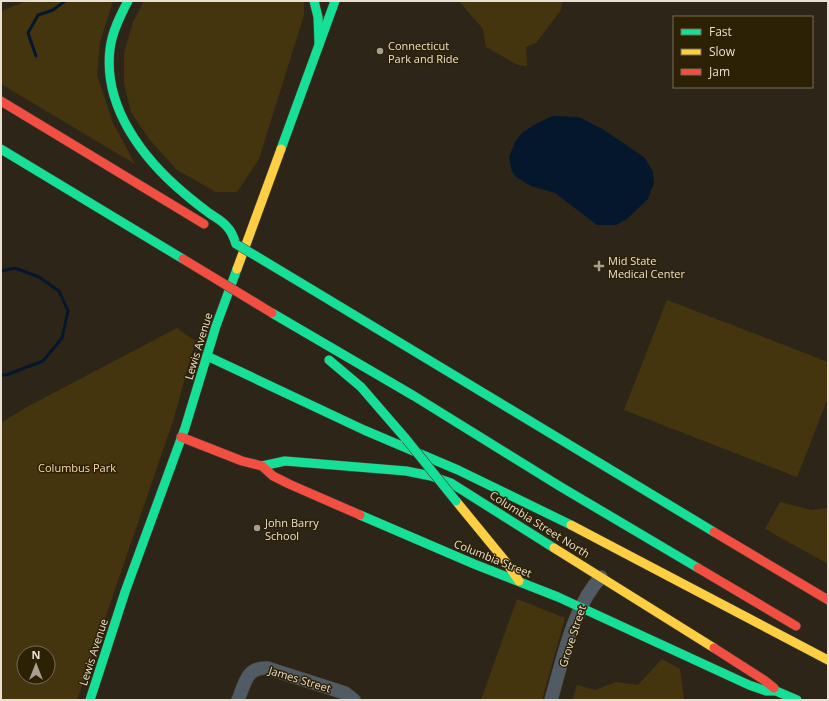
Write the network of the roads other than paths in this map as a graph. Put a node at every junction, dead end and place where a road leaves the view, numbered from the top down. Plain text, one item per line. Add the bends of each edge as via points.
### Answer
1 (128, 1) edge
2 (314, 1) edge
3 (336, 1) edge
4 (319, 44) junction
5 (1, 101) edge
6 (1, 149) edge
7 (209, 227) dead end
8 (223, 236) dead end
9 (236, 244) junction
10 (276, 317) junction
11 (292, 335) dead end
12 (321, 354) dead end
13 (207, 356) junction
14 (181, 437) junction
15 (262, 466) junction
16 (601, 577) junction
17 (519, 581) junction
18 (828, 600) edge
19 (580, 607) junction
20 (802, 630) dead end
21 (828, 660) edge
22 (774, 695) edge
23 (90, 700) edge
24 (238, 700) edge
25 (354, 700) edge
26 (551, 700) edge
27 (797, 700) edge

1 - 9 main road via 117,24 110,49 110,79 116,104 129,130 153,162 170,180 228,226
2 - 4 main road via 318,17
3 - 4 main road, Lewis Avenue
4 - 13 main road, Lewis Avenue
5 - 7 main road
6 - 10 main road, bridge
8 - 9 main road
9 - 18 main road, bridge
10 - 11 main road via 281,327
10 - 20 main road via 414,396 561,487
12 - 17 main road, bridge via 347,373 372,398
13 - 14 main road, Lewis Avenue
13 - 21 main road via 553,515
14 - 15 main road, Columbia Street via 242,461
14 - 23 main road, Lewis Avenue via 125,592
15 - 16 main road, Columbia Street North via 276,462 291,462 396,470 437,477 466,491
15 - 17 main road, Columbia Street via 273,476 289,484
16 - 19 street, Grove Street via 591,587
16 - 22 main road, Columbia Street North via 764,680
17 - 19 main road, Columbia Street
19 - 22 main road, Columbia Street
19 - 26 street, Grove Street
22 - 27 main road, Columbia Street
24 - 25 street, James Street via 252,671 267,668 345,693

